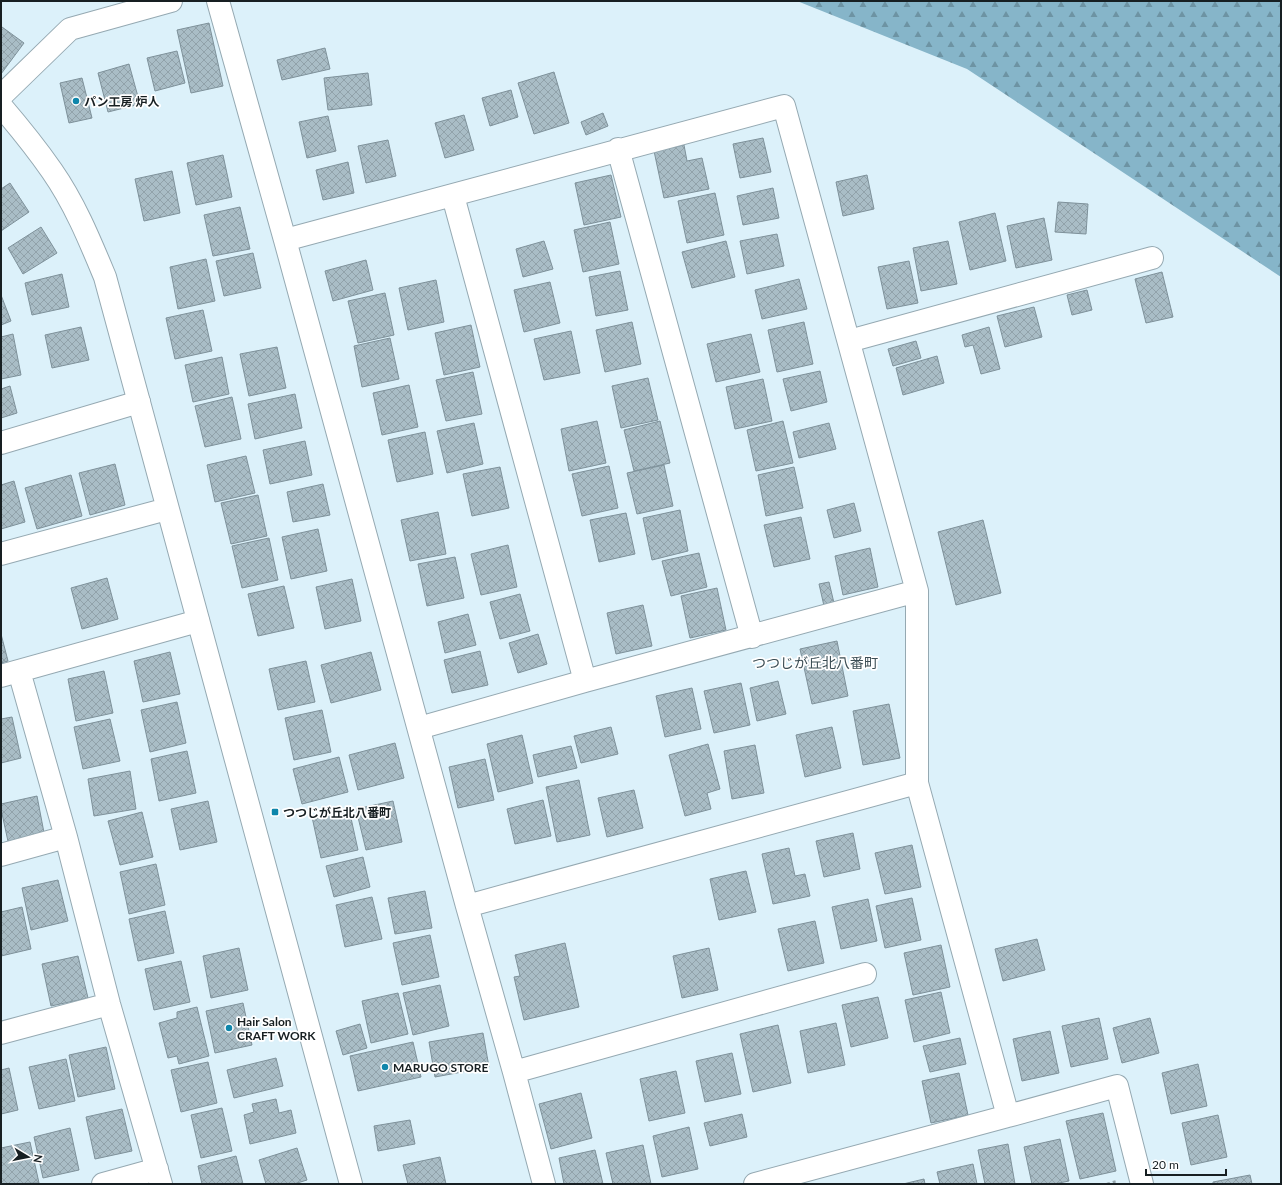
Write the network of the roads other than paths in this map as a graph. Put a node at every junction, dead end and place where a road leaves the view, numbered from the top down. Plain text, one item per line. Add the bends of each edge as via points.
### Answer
1 (171, 1) edge
2 (218, 1) edge
3 (1, 96) edge
4 (1, 106) edge
5 (618, 149) junction
6 (453, 196) junction
7 (285, 240) junction
8 (1152, 258) dead end
9 (849, 341) junction
10 (139, 402) junction
11 (1, 443) edge
12 (167, 509) junction
13 (1, 554) edge
14 (917, 591) junction
15 (198, 621) junction
16 (752, 637) junction
17 (10, 673) edge
18 (585, 681) junction
19 (419, 728) junction
20 (917, 783) junction
21 (66, 837) junction
22 (1, 855) edge
23 (467, 906) junction
24 (865, 974) dead end
25 (109, 1004) junction
26 (1, 1033) edge
27 (514, 1072) junction
28 (1008, 1116) junction
29 (159, 1177) edge
30 (103, 1184) edge
31 (351, 1184) edge
32 (544, 1184) edge
33 (755, 1184) edge
34 (1142, 1184) edge

1 - 3 street via 70,29
2 - 7 street
4 - 10 street via 28,137 53,172 90,239 105,277
5 - 6 street
5 - 9 street via 784,106
5 - 16 street
6 - 7 street
6 - 18 street
7 - 19 street
8 - 9 street
9 - 14 street
10 - 11 street
10 - 12 street
12 - 13 street
12 - 15 street
14 - 16 street
14 - 20 street
15 - 17 street
15 - 31 street
16 - 18 street
17 - 21 street
18 - 19 street
19 - 23 street
20 - 23 street
20 - 28 street
21 - 22 street
21 - 25 street
23 - 27 street
24 - 27 street
25 - 26 street
25 - 29 street
27 - 32 street
28 - 33 street
28 - 34 street via 1117,1086
29 - 30 street

